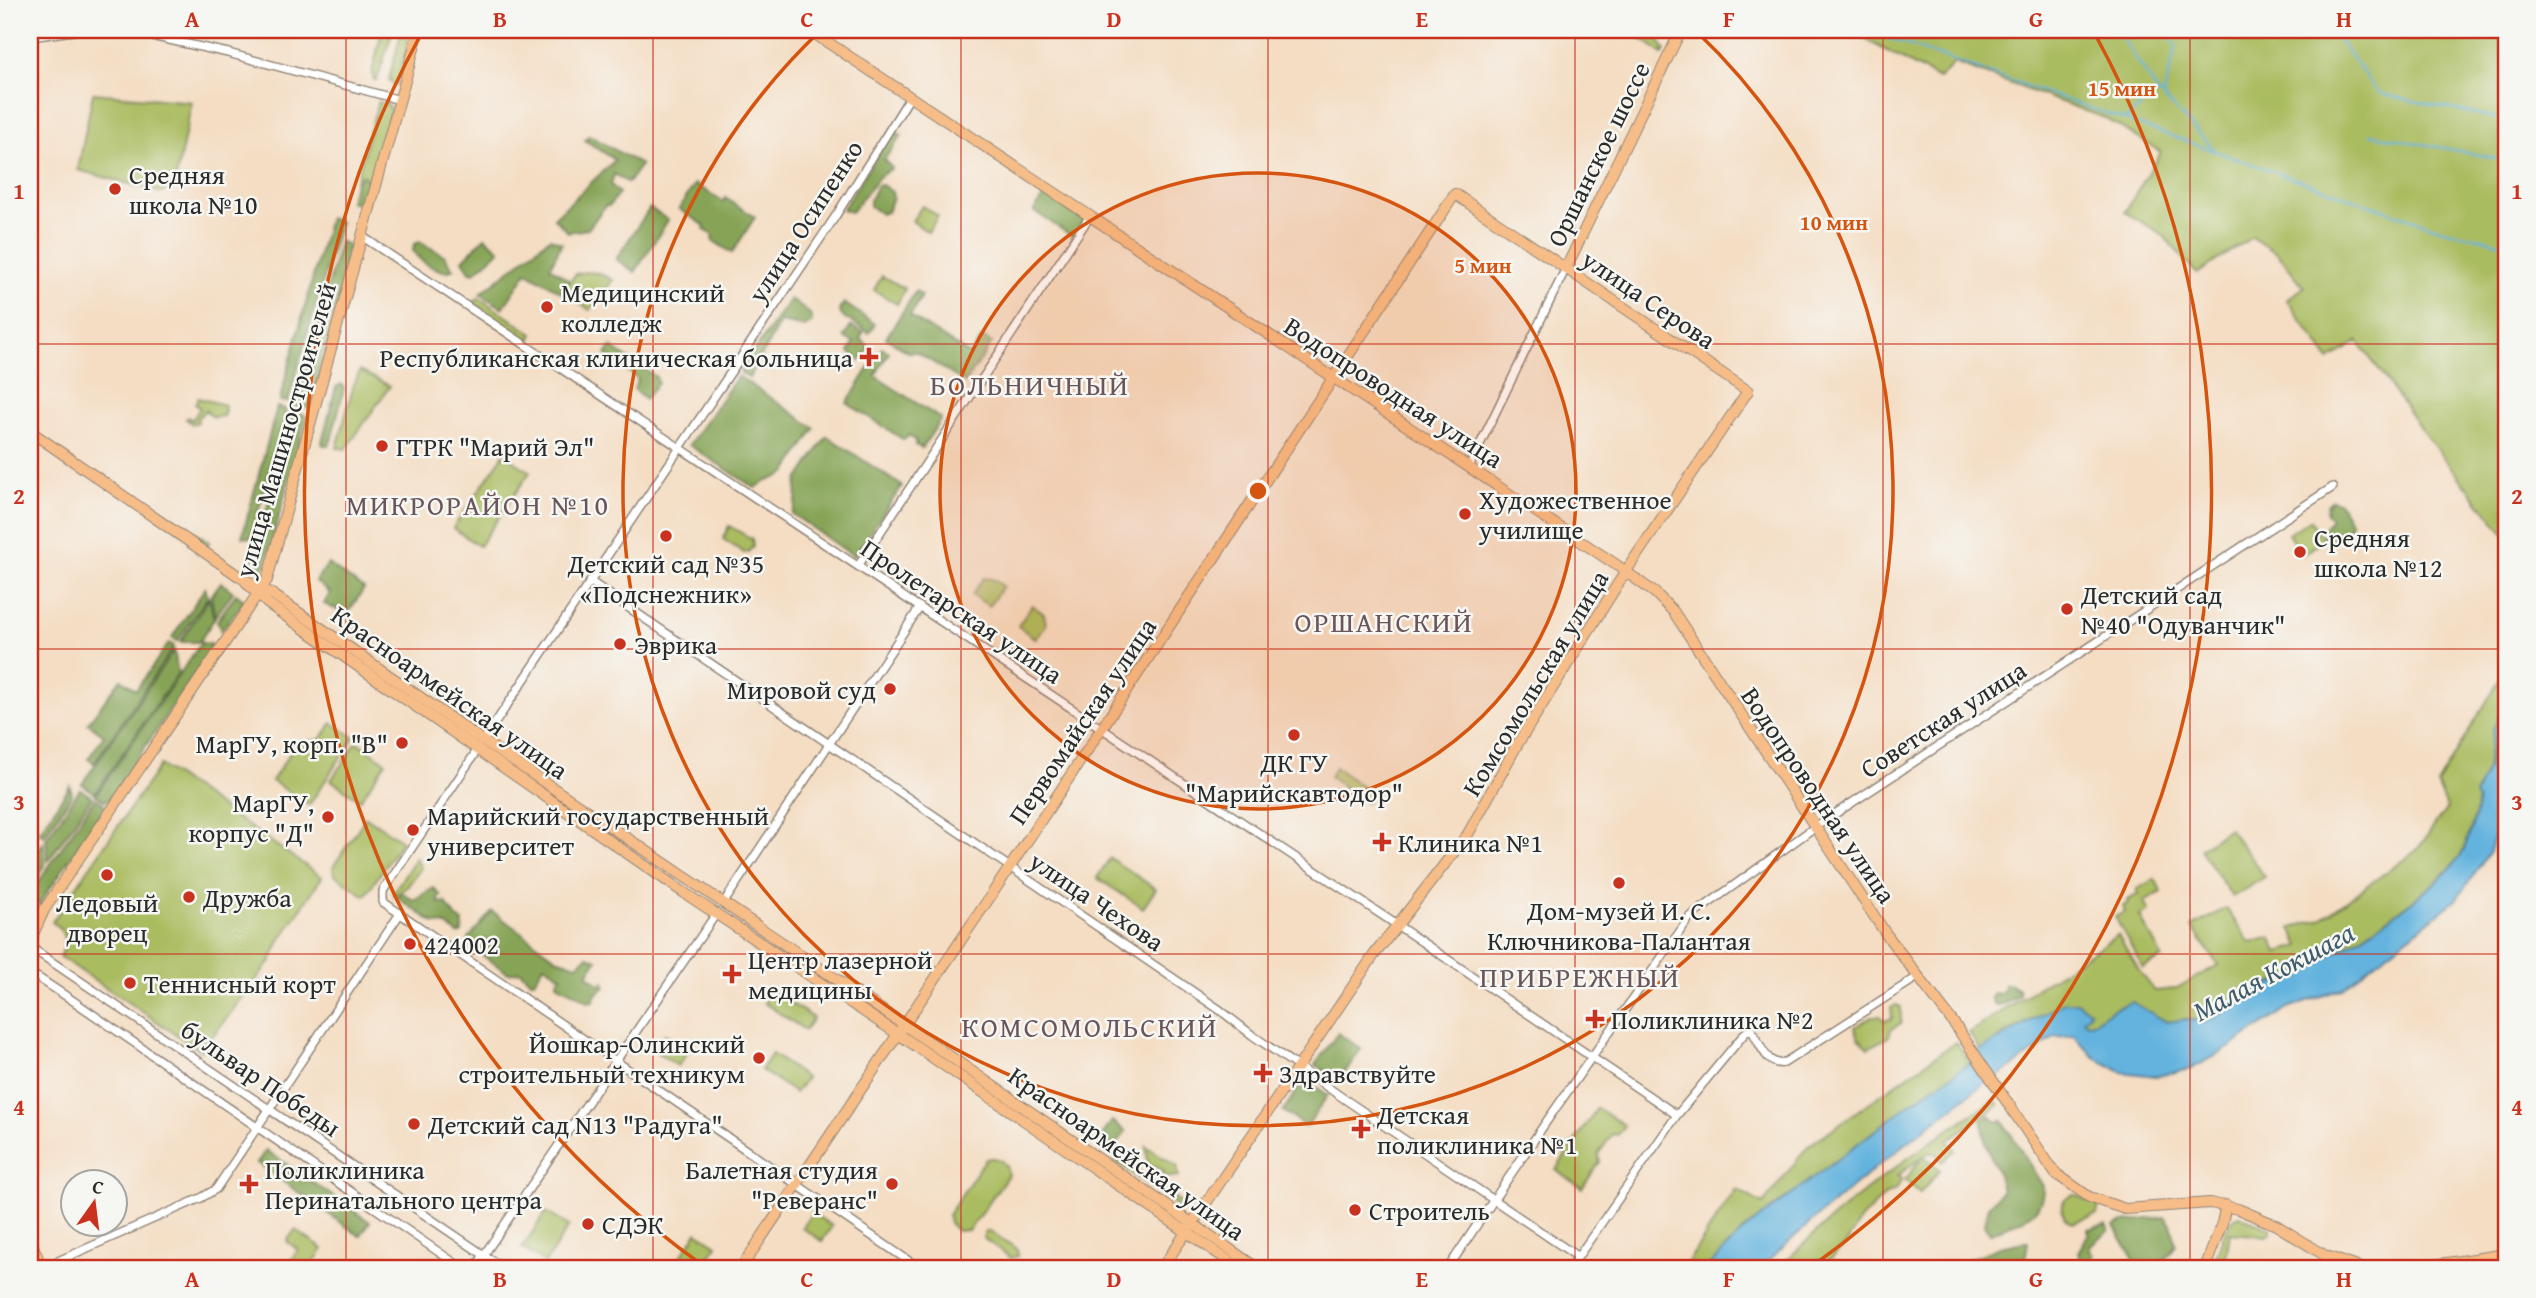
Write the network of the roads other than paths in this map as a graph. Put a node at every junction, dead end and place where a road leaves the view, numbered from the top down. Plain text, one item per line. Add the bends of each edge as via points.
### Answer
1 (80, 30) edge
2 (124, 30) edge
3 (419, 30) edge
4 (809, 30) edge
5 (1681, 30) edge
6 (30, 37) edge
7 (910, 97) junction
8 (400, 100) junction
9 (1455, 194) joint
10 (1090, 216) junction
11 (362, 237) junction
12 (1566, 268) junction
13 (1334, 378) junction
14 (1748, 391) joint
15 (30, 431) edge
16 (679, 447) junction
17 (1469, 467) junction
18 (2333, 486) dead end
19 (858, 566) junction
20 (1626, 571) junction
21 (591, 582) junction
22 (260, 593) junction
23 (920, 607) junction
24 (1102, 729) junction
25 (829, 744) junction
26 (480, 745) junction
27 (1815, 827) junction
28 (1010, 867) junction
29 (723, 904) junction
30 (44, 910) junction
31 (716, 914) junction
32 (399, 915) junction
33 (30, 921) edge
34 (1397, 925) junction
35 (30, 947) edge
36 (30, 956) edge
37 (30, 975) edge
38 (1919, 976) junction
39 (901, 1030) junction
40 (1592, 1057) junction
41 (615, 1062) junction
42 (1298, 1067) junction
43 (269, 1109) junction
44 (1677, 1115) junction
45 (257, 1127) junction
46 (797, 1185) junction
47 (1493, 1200) junction
48 (2226, 1205) junction
49 (1189, 1228) junction
50 (30, 1240) edge
51 (2506, 1254) edge
52 (484, 1255) junction
53 (1578, 1257) junction
54 (42, 1268) edge
55 (462, 1268) edge
56 (475, 1268) edge
57 (503, 1268) edge
58 (741, 1268) edge
59 (919, 1268) edge
60 (1162, 1268) edge
61 (1239, 1268) edge
62 (1257, 1268) edge
63 (1448, 1268) edge
64 (1570, 1268) edge
65 (2205, 1268) edge
66 (2360, 1268) edge
67 (2414, 1268) edge

1 - 6 street
2 - 8 street
3 - 8 main road, улица Машиностроителей
4 - 7 main road, Водопроводная улица
5 - 12 main road, Оршанское шоссе
7 - 10 main road, Водопроводная улица
7 - 16 street, улица Осипенко
8 - 11 main road, улица Машиностроителей
9 - 12 main road, улица Серова
9 - 13 main road, Первомайская улица
10 - 13 main road, Водопроводная улица
10 - 19 street
11 - 16 street, Пролетарская улица
11 - 22 main road, улица Машиностроителей via 274,557
12 - 14 main road, улица Серова
12 - 17 street, Оршанское шоссе
13 - 17 main road, Водопроводная улица
13 - 24 main road, Первомайская улица
14 - 20 main road, Комсомольская улица
15 - 22 main road, Красноармейская улица
16 - 19 street, Пролетарская улица
16 - 21 street, улица Осипенко
17 - 20 main road, Водопроводная улица
18 - 27 street, Советская улица
19 - 23 street, Пролетарская улица
20 - 27 main road, Водопроводная улица via 1672,611
20 - 34 main road, Комсомольская улица via 1518,743 1479,818
21 - 25 street, улица Чехова
21 - 26 street, улица Осипенко
22 - 26 main road, Красноармейская улица
22 - 30 main road, улица Машиностроителей
23 - 24 street, Пролетарская улица
23 - 25 street
24 - 28 main road, Первомайская улица
24 - 34 street, Пролетарская улица
25 - 28 street, улица Чехова
25 - 29 street
26 - 29 main road, Красноармейская улица
26 - 31 main road, Красноармейская улица
26 - 32 street, улица Осипенко via 383,891 383,902
27 - 38 main road, Водопроводная улица
27 - 40 street, Советская улица via 1690,916
28 - 39 main road, Первомайская улица
28 - 42 street, улица Чехова
29 - 31 main road
29 - 39 main road, Красноармейская улица
30 - 33 main road, улица Машиностроителей
30 - 35 main road, улица Машиностроителей
31 - 39 main road, Красноармейская улица
31 - 41 street
32 - 41 street
32 - 43 street
34 - 40 street, Пролетарская улица
34 - 42 main road, Комсомольская улица
35 - 36 main road
35 - 43 street, бульвар Победы
37 - 45 street, бульвар Победы
38 - 44 street via 1778,1064 1770,1061 1751,1029
38 - 48 main road, Водопроводная улица via 2055,1174 2077,1191 2134,1210
39 - 46 main road, Первомайская улица
39 - 49 main road, Красноармейская улица
40 - 44 street, Пролетарская улица
40 - 47 street, Советская улица
41 - 46 street
41 - 52 street
42 - 47 street, улица Чехова
42 - 49 main road, Комсомольская улица
43 - 45 street
43 - 52 street, бульвар Победы
44 - 53 street
45 - 54 street via 209,1195
45 - 55 street, бульвар Победы
46 - 58 main road, Первомайская улица
46 - 59 street
47 - 53 street, улица Чехова
47 - 63 street, Советская улица
48 - 65 main road
48 - 66 main road via 2276,1225 2326,1256
49 - 60 main road, Комсомольская улица
49 - 61 main road, Красноармейская улица
49 - 62 main road, Красноармейская улица
50 - 54 main road
51 - 67 main road
52 - 56 street
52 - 57 street, бульвар Победы
53 - 64 street

